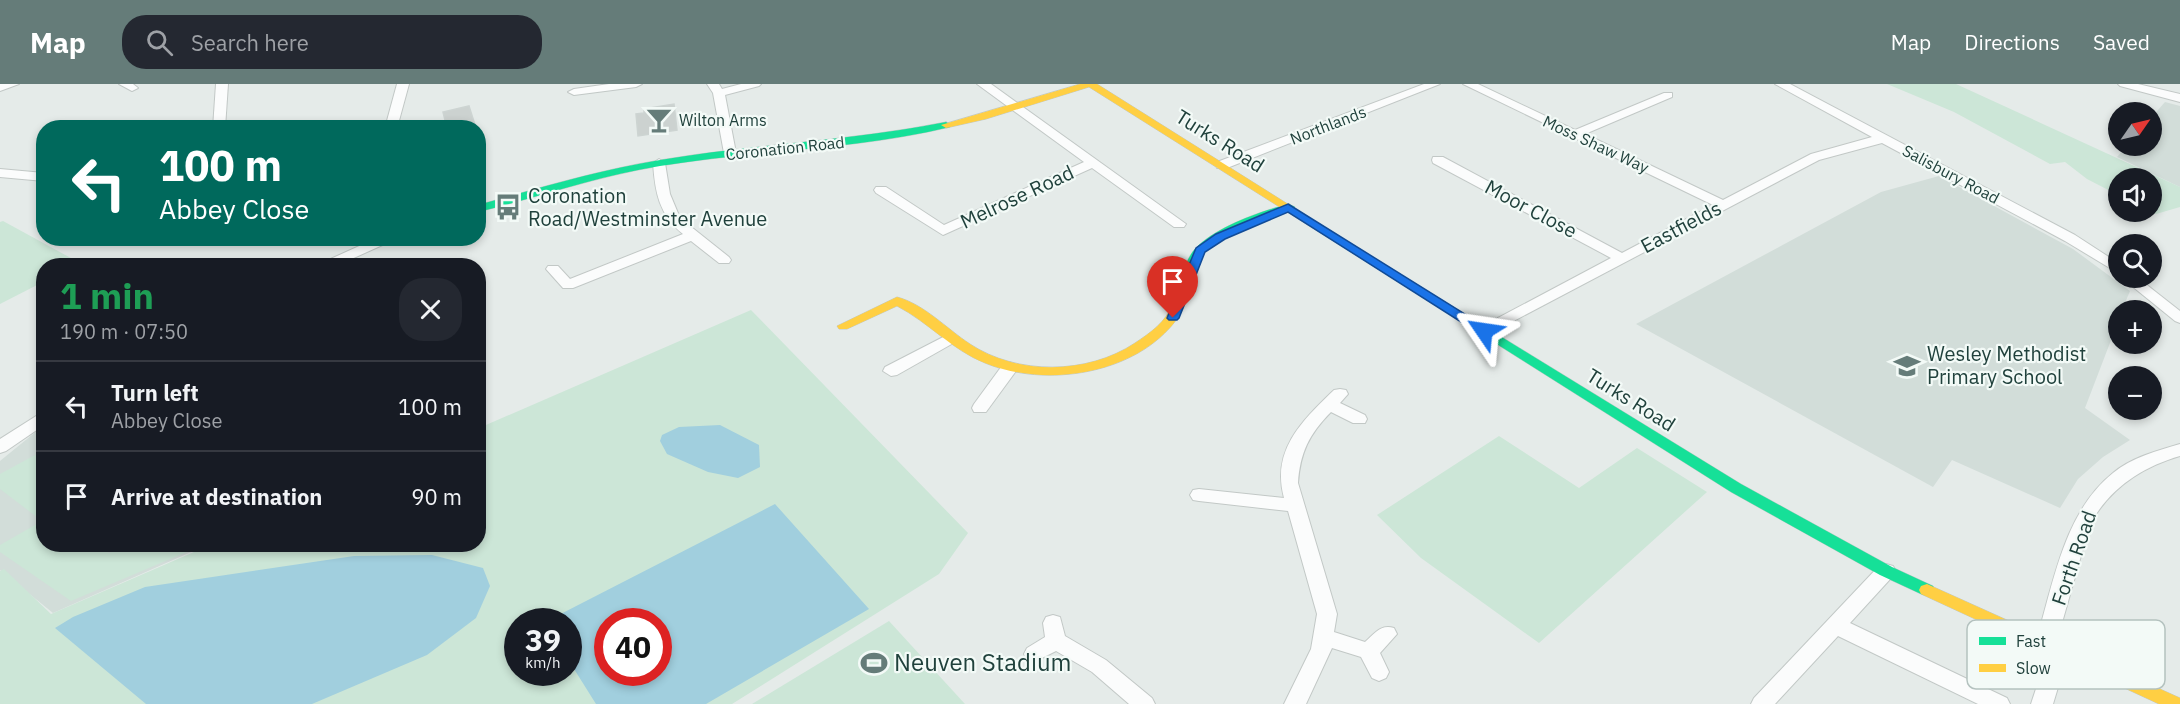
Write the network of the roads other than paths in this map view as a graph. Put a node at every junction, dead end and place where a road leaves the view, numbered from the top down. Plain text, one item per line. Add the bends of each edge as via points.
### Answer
1 (13, 84) edge
2 (222, 84) edge
3 (403, 84) edge
4 (636, 84) edge
5 (755, 84) edge
6 (983, 84) edge
7 (1090, 84) edge
8 (1469, 84) edge
9 (1781, 84) edge
10 (2124, 84) edge
11 (1425, 85) edge
12 (0, 88) edge
13 (716, 88) edge
14 (1656, 89) dead end
15 (574, 92) dead end
16 (2180, 98) edge
17 (1016, 108) junction
18 (220, 120) edge
19 (393, 120) edge
20 (1575, 134) junction
21 (1884, 138) junction
22 (730, 153) junction
23 (1438, 160) dead end
24 (1094, 162) junction
25 (659, 163) junction
26 (1222, 165) junction
27 (0, 173) edge
28 (36, 176) edge
29 (881, 190) dead end
30 (1723, 205) junction
31 (486, 207) edge
32 (1288, 207) junction
33 (1179, 224) dead end
34 (693, 235) junction
35 (371, 246) edge
36 (342, 258) edge
37 (1623, 259) junction
38 (724, 260) dead end
39 (2108, 263) edge
40 (553, 269) dead end
41 (2142, 288) edge
42 (2180, 318) edge
43 (843, 326) dead end
44 (1484, 331) junction
45 (951, 338) junction
46 (1010, 367) junction
47 (891, 370) dead end
48 (981, 408) dead end
49 (1359, 419) dead end
50 (36, 421) edge
51 (0, 446) edge
52 (2180, 450) edge
53 (1199, 495) dead end
54 (1296, 505) junction
55 (1887, 571) junction
56 (1992, 620) edge
57 (2059, 620) edge
58 (1837, 626) junction
59 (1387, 634) dead end
60 (1323, 637) junction
61 (1369, 651) junction
62 (1034, 654) dead end
63 (1379, 672) dead end
64 (1967, 689) edge
65 (1968, 689) edge
66 (2045, 689) edge
67 (2143, 689) edge
68 (1144, 704) edge
69 (1294, 704) edge
70 (1762, 704) edge
71 (1999, 704) edge
72 (2042, 704) edge
73 (2176, 704) edge

1 - 12 street
2 - 18 street
3 - 19 street
4 - 15 street
5 - 13 street
6 - 17 street
7 - 17 street, Coronation Road
7 - 26 street, Turks Road
8 - 20 street, Moss Shaw Way
9 - 21 street, Salisbury Road
10 - 16 street
11 - 26 street, Northlands
13 - 22 street
14 - 20 street via 1674,97
17 - 22 street, Coronation Road via 896,135
17 - 24 street
20 - 30 street, Moss Shaw Way
21 - 30 street, Eastfields via 1815,157
21 - 39 street, Salisbury Road
22 - 25 street, Coronation Road
23 - 37 street, Moor Close
24 - 29 street, Melrose Road via 943,231
24 - 33 street
25 - 31 street, Coronation Road
25 - 34 street via 661,190 670,214
26 - 32 street, Turks Road
27 - 28 street
30 - 37 street, Eastfields
32 - 44 street, Turks Road
32 - 46 street via 1221,236 1200,250 1173,318 1137,349 1076,367
34 - 38 street
34 - 40 street via 568,285
35 - 36 street
37 - 44 street, Eastfields
41 - 42 street
43 - 45 street via 897,301
44 - 55 street, Turks Road via 1726,482
45 - 46 street
45 - 47 street
46 - 48 street
49 - 54 street via 1334,400 1303,431 1289,463 1289,483
50 - 51 street
52 - 57 street, Forth Road via 2152,458 2120,476 2092,504 2081,524
53 - 54 street via 1240,507
54 - 60 street via 1324,599 1327,614
55 - 56 street, Turks Road
55 - 58 street
58 - 64 street
58 - 70 street
59 - 61 street
60 - 61 street
60 - 69 street
61 - 63 street
62 - 68 street via 1054,632
65 - 71 street
66 - 72 street, Forth Road
67 - 73 street, Turks Road

